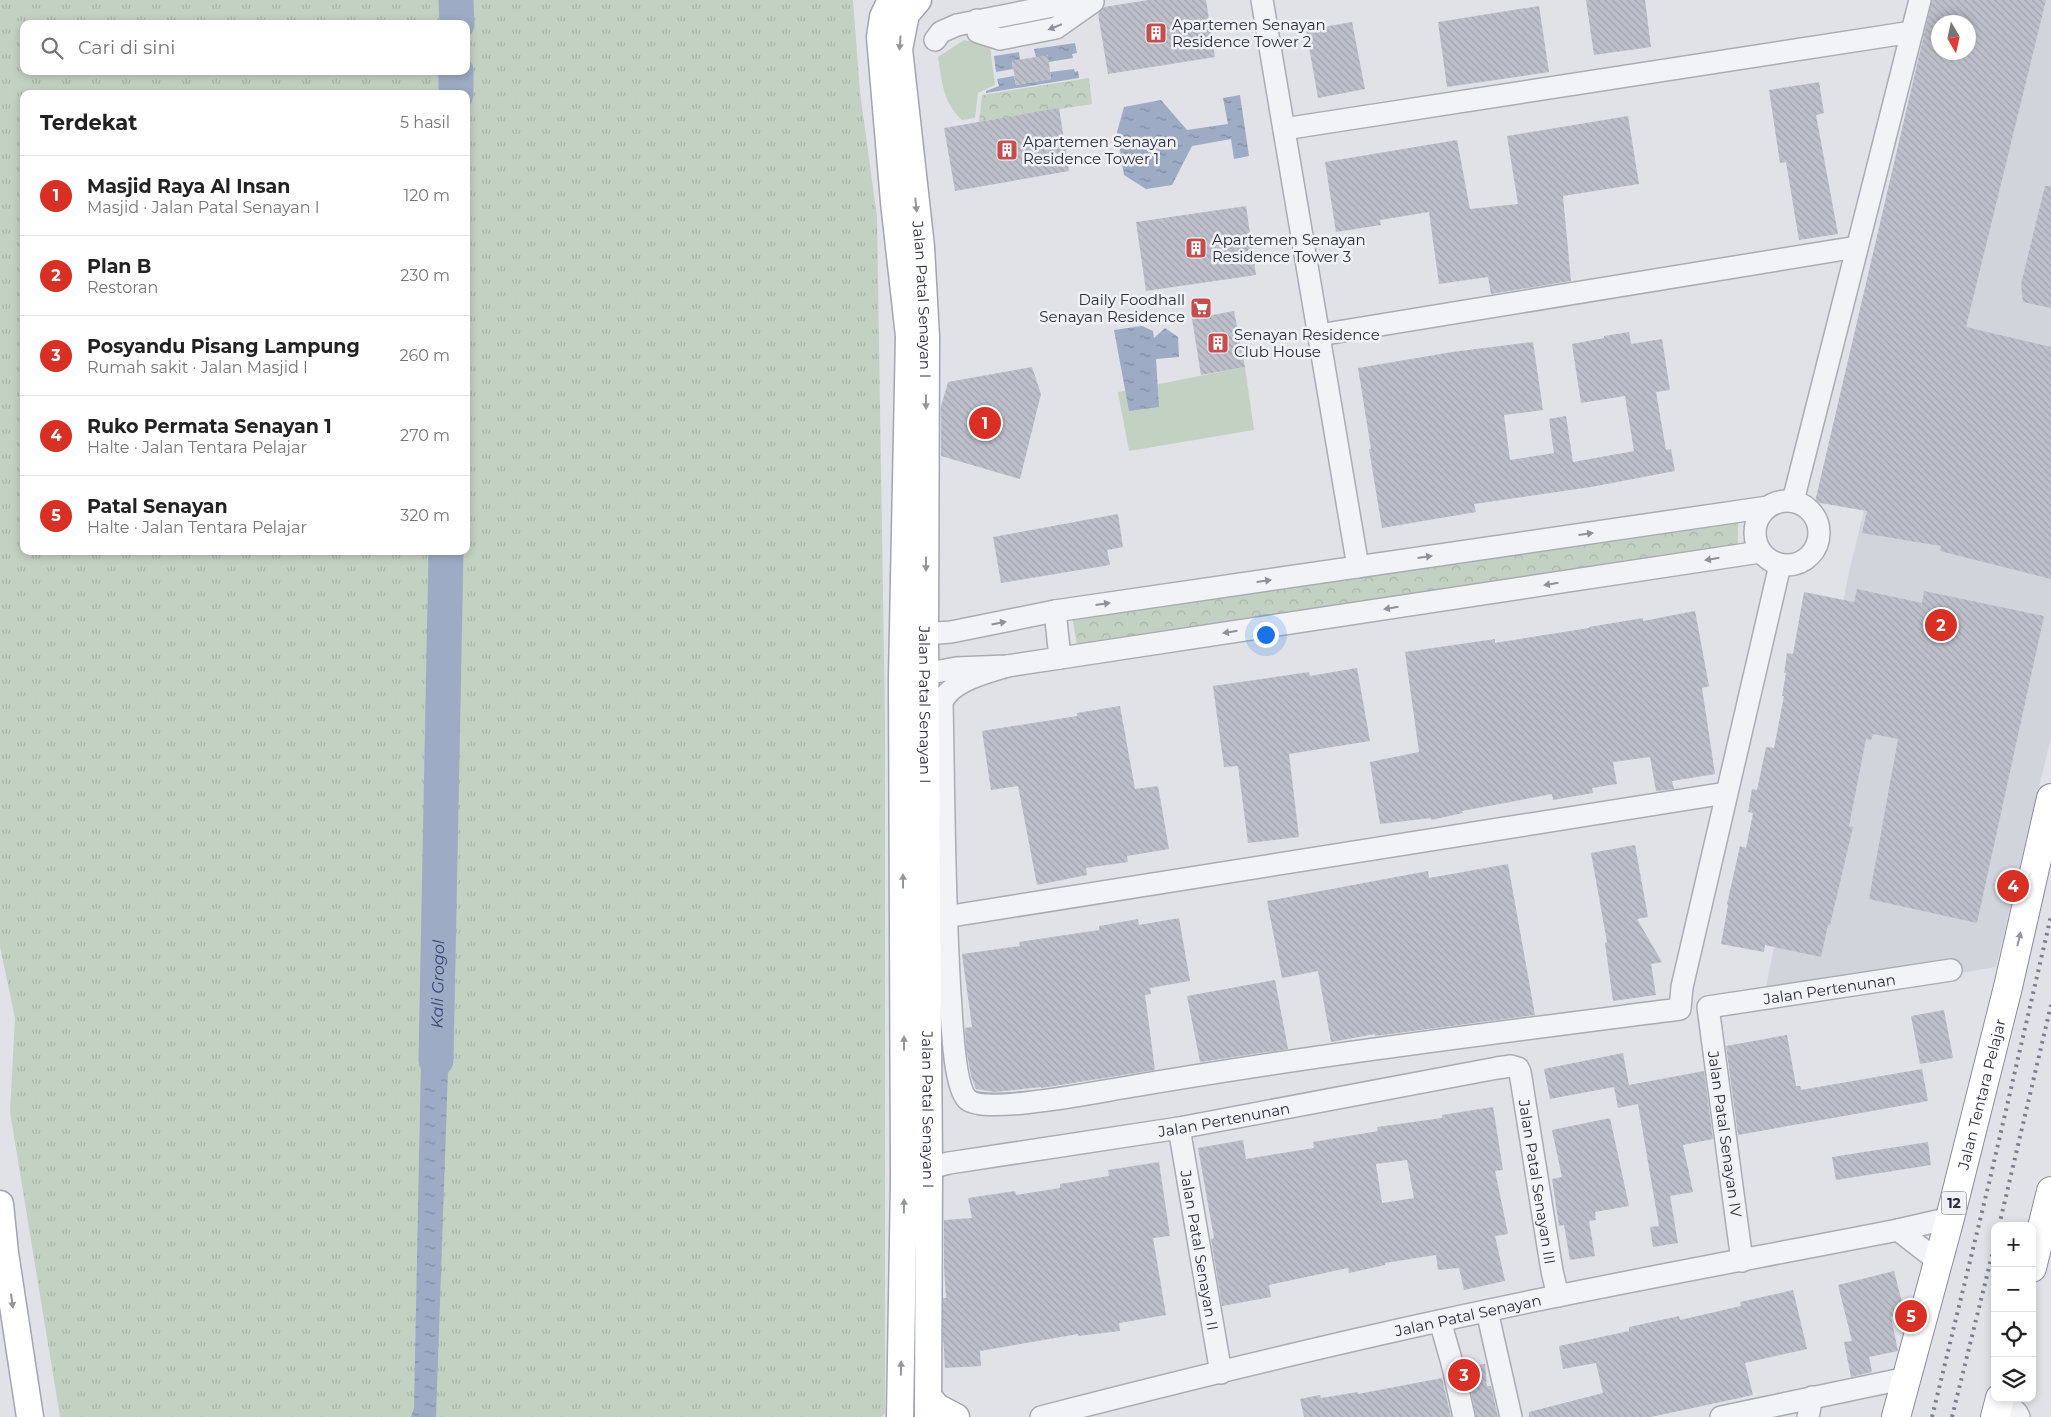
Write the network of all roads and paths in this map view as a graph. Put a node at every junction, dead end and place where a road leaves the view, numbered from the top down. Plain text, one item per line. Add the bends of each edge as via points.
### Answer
1 (891, 0) edge
2 (918, 0) edge
3 (1084, 0) edge
4 (1095, 0) edge
5 (1262, 0) edge
6 (1920, 0) edge
7 (977, 20) junction
8 (1912, 32) junction
9 (935, 40) dead end
10 (1284, 129) junction
11 (1857, 247) junction
12 (1319, 335) junction
13 (1793, 501) junction
14 (1768, 507) junction
15 (1760, 552) junction
16 (1780, 565) junction
17 (1358, 567) junction
18 (1055, 611) junction
19 (914, 635) junction
20 (1060, 658) junction
21 (1007, 666) junction
22 (914, 676) junction
23 (1726, 793) junction
24 (2051, 798) edge
25 (945, 917) junction
26 (1951, 970) dead end
27 (1708, 1007) joint
28 (1518, 1068) joint
29 (1179, 1128) junction
30 (929, 1168) junction
31 (2051, 1191) edge
32 (0, 1204) edge
33 (1950, 1218) junction
34 (1898, 1230) junction
35 (3, 1247) edge
36 (1742, 1261) junction
37 (1938, 1262) junction
38 (2032, 1267) edge
39 (1558, 1296) junction
40 (1486, 1311) junction
41 (1440, 1321) junction
42 (1221, 1373) junction
43 (1906, 1378) junction
44 (2000, 1402) edge
45 (2006, 1402) edge
46 (1810, 1407) edge
47 (928, 1408) edge
48 (1735, 1416) edge
49 (30, 1417) edge
50 (900, 1417) edge
51 (956, 1417) edge
52 (1041, 1417) edge
53 (1464, 1417) edge
54 (1511, 1417) edge
55 (1896, 1417) edge
56 (1995, 1417) edge
57 (2018, 1417) edge

1 - 19 main road, Jalan Patal Senayan I via 883,17 880,37 909,336
2 -> 19 main road, Jalan Patal Senayan I via 906,14 899,49 921,247 926,337
3 - 7 street
4 -> 7 street via 1056,28 1000,39 978,32
5 - 10 street
6 - 8 street
7 - 9 street via 941,32
8 - 10 street
8 - 11 street
10 - 12 street
11 - 12 street
11 - 13 street
12 - 17 street
13 - 14 street
13 - 16 street via 1814,514 1819,538 1815,551 1806,560
14 - 15 street via 1759,516 1755,528
17 -> 14 street
15 - 16 street via 1769,561
15 -> 20 street
16 - 23 street
18 -> 17 street
19 -> 18 street via 951,632
18 - 20 street
19 - 22 main road, Jalan Patal Senayan I
20 - 21 street
21 - 22 street via 956,668
21 - 25 street via 950,690 942,702
22 - 30 main road, Jalan Patal Senayan I
50 -> 22 main road, Jalan Patal Senayan I
23 - 25 street
23 - 25 street via 1680,1008 1246,1066 1040,1101 982,1105 968,1100 961,1090 951,1018
33 -> 24 highway, Jalan Tentara Pelajar / 12
26 - 27 street, Jalan Pertenunan
27 - 36 street, Jalan Patal Senayan IV
28 - 29 street, Jalan Pertenunan via 1497,1068
28 - 39 street, Jalan Patal Senayan III
29 - 30 street, Jalan Pertenunan
29 - 42 street, Jalan Patal Senayan II
30 - 47 main road, Jalan Patal Senayan I
31 - 38 highway
32 - 35 main road
33 - 34 street, Jalan Patal Senayan
33 - 37 highway, Jalan Tentara Pelajar / 12
34 - 36 street, Jalan Patal Senayan
34 - 37 street
35 -> 49 main road
36 - 39 street, Jalan Patal Senayan
37 - 43 highway, Jalan Tentara Pelajar / 12
39 - 40 street, Jalan Patal Senayan
40 - 41 street, Jalan Patal Senayan
40 - 54 street
41 - 42 street, Jalan Patal Senayan
41 - 53 street
42 - 52 street, Jalan Patal Senayan
43 - 46 street
43 - 55 highway, Jalan Tentara Pelajar / 12
44 - 56 highway
45 - 57 street
46 - 48 street
47 - 51 main road via 937,1407

